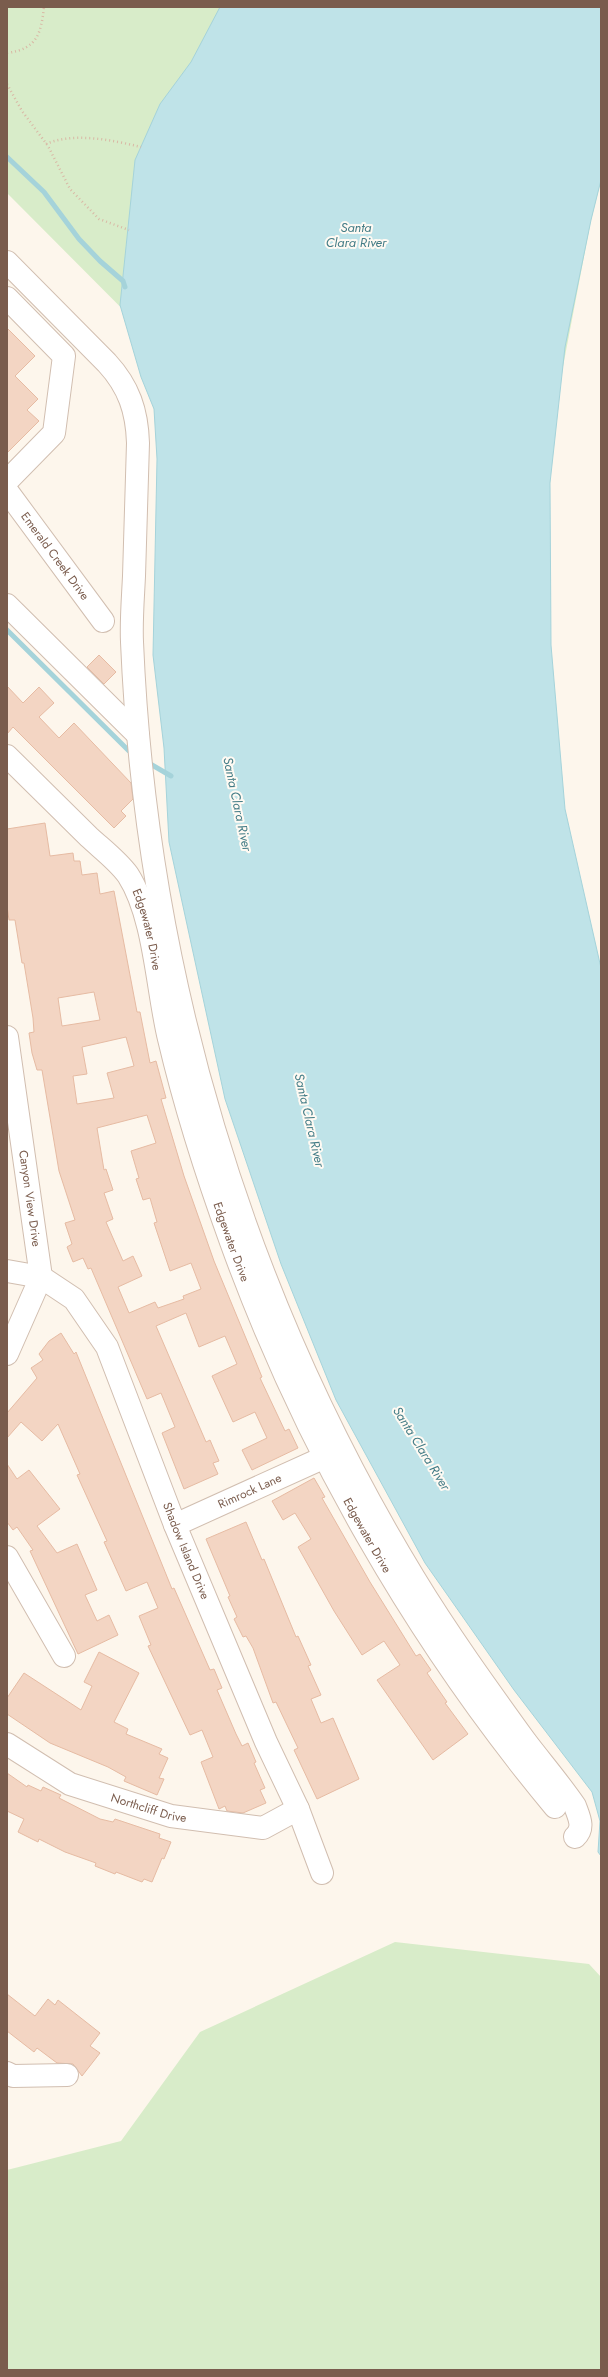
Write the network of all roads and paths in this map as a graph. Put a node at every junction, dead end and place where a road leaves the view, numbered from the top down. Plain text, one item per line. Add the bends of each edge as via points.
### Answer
1 (44, 7) edge
2 (7, 53) edge
3 (7, 84) edge
4 (46, 144) junction
5 (141, 147) dead end
6 (129, 230) dead end
7 (7, 262) edge
8 (7, 298) edge
9 (7, 482) edge
10 (7, 491) edge
11 (7, 605) edge
12 (103, 621) dead end
13 (138, 740) junction
14 (7, 756) edge
15 (7, 1037) edge
16 (7, 1271) edge
17 (41, 1276) junction
18 (7, 1354) edge
19 (332, 1451) junction
20 (175, 1525) junction
21 (7, 1557) edge
22 (64, 1656) dead end
23 (7, 1744) edge
24 (555, 1807) dead end
25 (298, 1808) junction
26 (575, 1837) dead end
27 (322, 1873) dead end
28 (7, 2073) edge
29 (67, 2075) dead end

1 - 2 path via 40,32 35,41 27,48
3 - 4 path via 22,111
4 - 5 path via 65,138 86,138
4 - 6 path via 64,179 88,209 99,219
7 - 13 street via 107,363 118,376 133,404 138,423 132,638
8 - 9 street via 64,356 54,433
10 - 12 street, Emerald Creek Drive
11 - 13 street
13 - 19 street via 162,914 186,1030 205,1102 232,1190
14 - 19 street, Edgewater Drive via 126,873 143,903 169,1039 202,1156 232,1243 273,1345
15 - 17 street, Canyon View Drive
16 - 17 street, Shadow Island Drive
17 - 18 street
17 - 20 street, Shadow Island Drive via 74,1299 107,1347
19 - 20 street, Rimrock Lane
19 - 24 street, Edgewater Drive via 399,1589 458,1680
19 - 26 street via 447,1630 575,1806 581,1822 579,1834
20 - 25 street, Shadow Island Drive via 266,1742
21 - 22 street
23 - 25 street, Northcliff Drive via 70,1784 171,1816 264,1828
25 - 27 street, Shadow Island Drive
28 - 29 street via 13,2076

